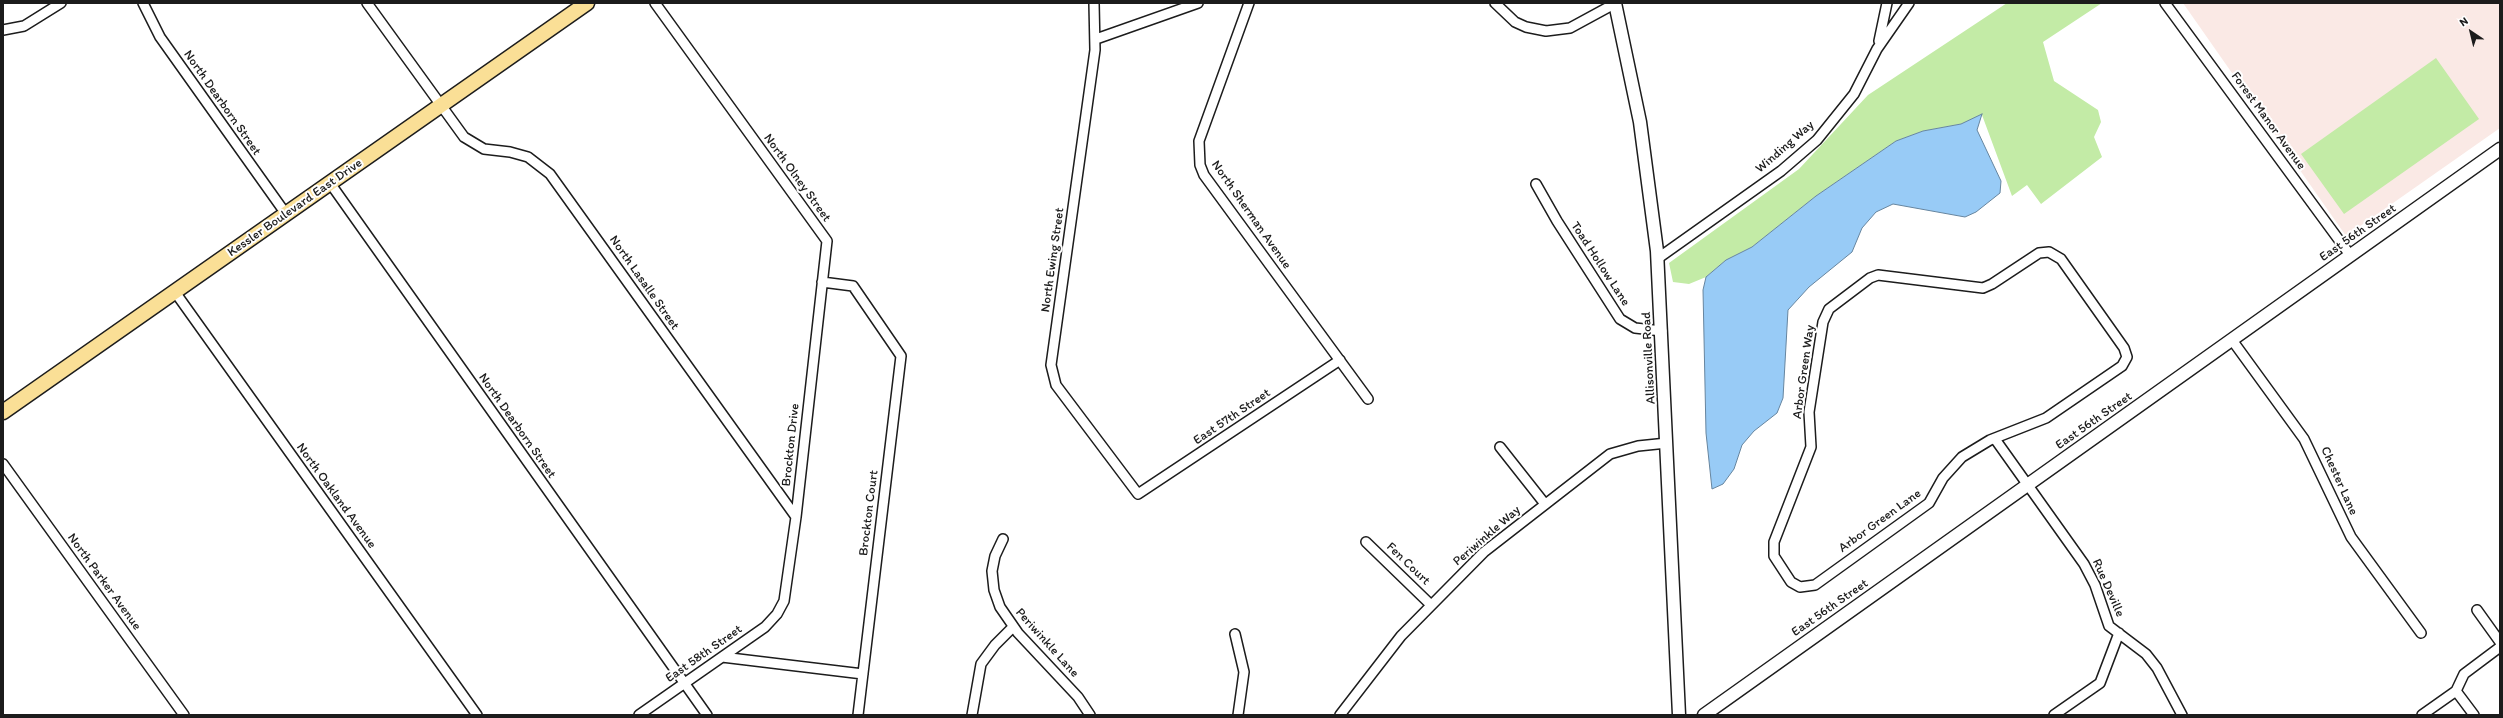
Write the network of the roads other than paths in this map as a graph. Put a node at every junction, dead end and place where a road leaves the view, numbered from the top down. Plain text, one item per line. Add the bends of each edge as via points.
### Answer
1 (61, 3) edge
2 (143, 3) edge
3 (367, 3) edge
4 (587, 3) edge
5 (655, 3) edge
6 (1094, 3) edge
7 (1198, 3) edge
8 (1249, 3) edge
9 (1495, 3) edge
10 (1615, 3) edge
11 (1887, 3) edge
12 (1909, 3) edge
13 (2165, 3) edge
14 (3, 30) edge
15 (1096, 39) junction
16 (1877, 49) junction
17 (441, 106) junction
18 (2500, 149) edge
19 (330, 183) junction
20 (1536, 184) dead end
21 (286, 214) junction
22 (2350, 255) junction
23 (1657, 259) junction
24 (822, 282) junction
25 (175, 292) junction
26 (2092, 303) joint
27 (1662, 331) junction
28 (2232, 340) junction
29 (1340, 360) junction
30 (1368, 399) dead end
31 (3, 412) edge
32 (1995, 439) junction
33 (1667, 443) junction
34 (1500, 447) dead end
35 (3, 464) edge
36 (2027, 486) junction
37 (1138, 494) joint
38 (1545, 504) junction
39 (796, 517) junction
40 (1003, 539) dead end
41 (1366, 542) dead end
42 (1784, 572) joint
43 (1432, 605) junction
44 (779, 610) joint
45 (2477, 610) dead end
46 (1013, 627) junction
47 (2119, 633) junction
48 (2422, 633) dead end
49 (1234, 634) dead end
50 (2500, 642) edge
51 (2500, 647) edge
52 (722, 657) junction
53 (863, 674) junction
54 (685, 684) junction
55 (2456, 690) junction
56 (184, 715) edge
57 (477, 715) edge
58 (639, 715) edge
59 (707, 715) edge
60 (858, 715) edge
61 (972, 715) edge
62 (1090, 715) edge
63 (1238, 715) edge
64 (1340, 715) edge
65 (1679, 715) edge
66 (1704, 715) edge
67 (2054, 715) edge
68 (2182, 715) edge
69 (2422, 715) edge
70 (2474, 715) edge

1 - 14 street via 32,22
2 - 21 street, North Dearborn Street via 160,37
3 - 17 street, North Lasalle Street
4 - 17 main road, Kessler Boulevard East Drive
5 - 24 street, North Olney Street via 827,240
6 - 15 street, North Ewing Street
7 - 15 street
8 - 29 street, North Sherman Avenue via 1199,141 1199,163 1204,174
9 - 10 street via 1515,22 1546,31 1570,28
10 - 23 street, Allisonville Road via 1643,142
11 - 16 street
12 - 16 street, Winding Way
13 - 22 street, Forest Manor Avenue
15 - 37 street, North Ewing Street via 1051,370 1056,385
16 - 23 street, Winding Way via 1854,94 1817,140 1781,171
17 - 19 main road, Kessler Boulevard East Drive
17 - 39 street, North Lasalle Street via 458,131 471,143 484,150 524,155 536,161 550,174
18 - 22 street, East 56th Street
19 - 21 main road, Kessler Boulevard East Drive
19 - 54 street, North Dearborn Street
20 - 27 street, Toad Hollow Lane via 1620,319 1635,328
21 - 25 main road, Kessler Boulevard East Drive
22 - 28 street, East 56th Street
23 - 27 street, Allisonville Road
24 - 39 street, Brockton Drive
24 - 53 street, Brockton Court via 853,286 902,356
25 - 31 main road, Kessler Boulevard East Drive
25 - 57 street, North Oakland Avenue
26 - 32 street, Arbor Green Lane via 2126,352 2126,361 2046,418
26 - 42 street, Arbor Green Way via 2059,256 2045,252 1983,288 1880,275 1870,278 1833,305 1824,322 1809,412 1811,447 1774,542 1774,556
27 - 33 street, Allisonville Road
28 - 36 street, East 56th Street
28 - 48 street, Chester Lane via 2304,438 2351,537
29 - 30 street, North Sherman Avenue
29 - 37 street, East 57th Street
32 - 36 street, Rue Deville
32 - 42 street, Arbor Green Lane via 1977,446 1955,463 1929,503 1815,585 1800,587 1791,582
33 - 38 street, Periwinkle Way via 1614,452
33 - 65 street, Allisonville Road
34 - 38 street
35 - 56 street, North Parker Avenue
36 - 47 street, Rue Deville via 2084,564 2095,585 2110,626
36 - 66 street, East 56th Street
38 - 43 street, Periwinkle Way via 1484,552
39 - 44 street, Brockton Drive via 787,592
40 - 46 street, Periwinkle Lane via 995,556 992,580 998,603
41 - 43 street, Fen Court
43 - 64 street, Periwinkle Way via 1396,642
44 - 52 street, East 58th Street via 765,627
45 - 50 street
46 - 61 street via 994,645 981,664
46 - 62 street, Periwinkle Lane via 1080,700
47 - 67 street via 2100,683
47 - 68 street, Rue Deville via 2146,654 2157,668
49 - 63 street via 1244,672
51 - 55 street via 2464,674
52 - 53 street
52 - 54 street, East 58th Street
53 - 60 street, Brockton Court
54 - 58 street, East 58th Street
54 - 59 street
55 - 69 street
55 - 70 street

